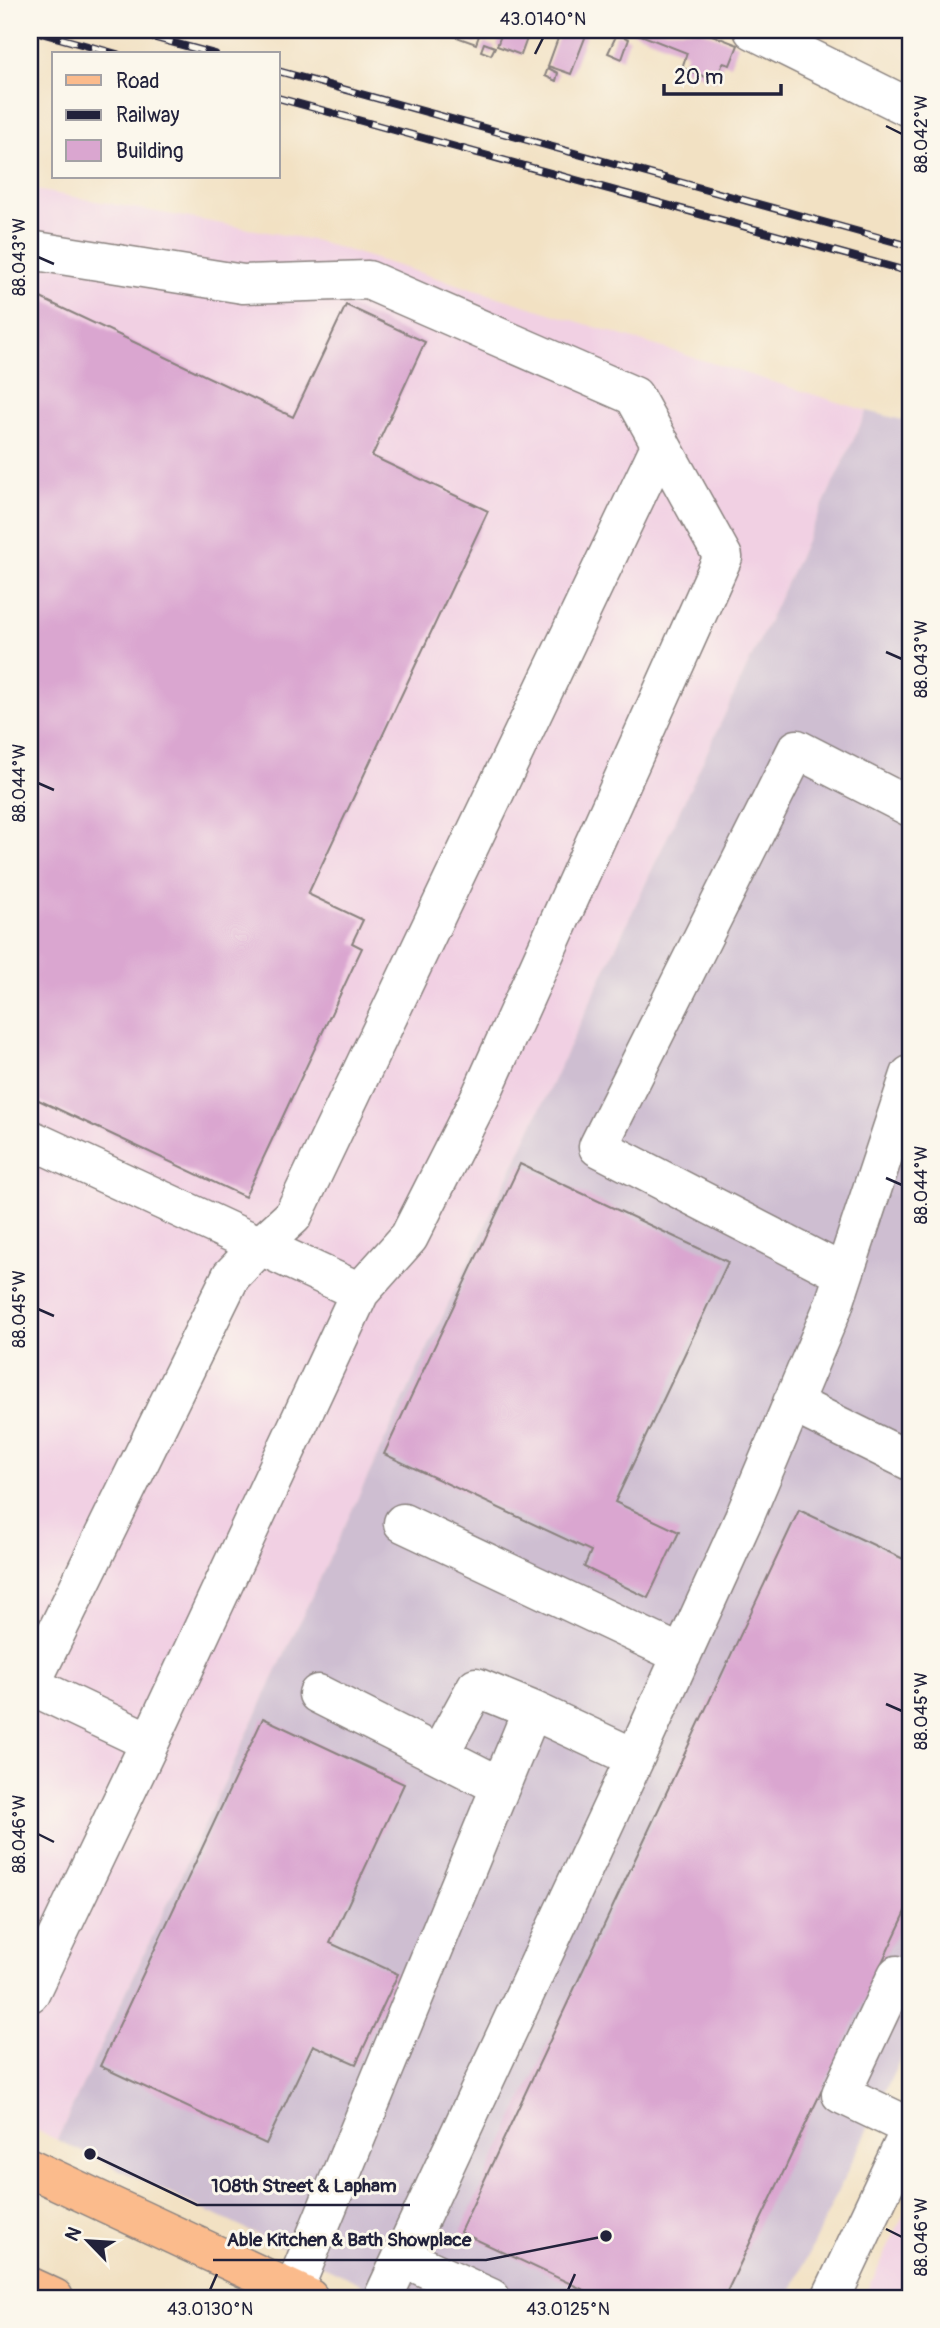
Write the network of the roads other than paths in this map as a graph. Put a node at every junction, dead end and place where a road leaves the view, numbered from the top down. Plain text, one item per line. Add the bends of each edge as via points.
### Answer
1 (753, 30) edge
2 (910, 108) edge
3 (30, 250) edge
4 (661, 444) junction
5 (910, 807) edge
6 (910, 1075) edge
7 (30, 1139) edge
8 (260, 1246) junction
9 (844, 1274) junction
10 (360, 1292) junction
11 (792, 1403) junction
12 (910, 1461) edge
13 (403, 1523) dead end
14 (682, 1655) junction
15 (30, 1685) edge
16 (318, 1694) dead end
17 (532, 1710) junction
18 (150, 1742) junction
19 (439, 1755) junction
20 (635, 1758) junction
21 (500, 1786) junction
22 (906, 1968) edge
23 (30, 1993) edge
24 (910, 2129) edge
25 (30, 2168) edge
26 (402, 2257) junction
27 (30, 2287) edge
28 (301, 2295) edge
29 (54, 2298) edge
30 (383, 2298) edge
31 (491, 2298) edge
32 (831, 2298) edge

1 - 2 street
3 - 4 street via 243,284 368,280 634,396
4 - 8 street via 293,1216
4 - 10 street via 723,557 482,1094 409,1237
5 - 9 street via 797,749 598,1147
6 - 9 street
7 - 8 street
8 - 10 street
8 - 15 street via 231,1276
9 - 11 street
10 - 18 street
11 - 12 street
11 - 14 street
13 - 14 street
14 - 20 street
15 - 18 street
16 - 19 street
17 - 19 street via 476,1687
17 - 20 street
17 - 21 street
18 - 23 street
19 - 21 street
20 - 26 street
21 - 28 street
22 - 24 street via 841,2094
24 - 32 street
25 - 28 main road
26 - 30 street
26 - 31 street
27 - 29 main road

